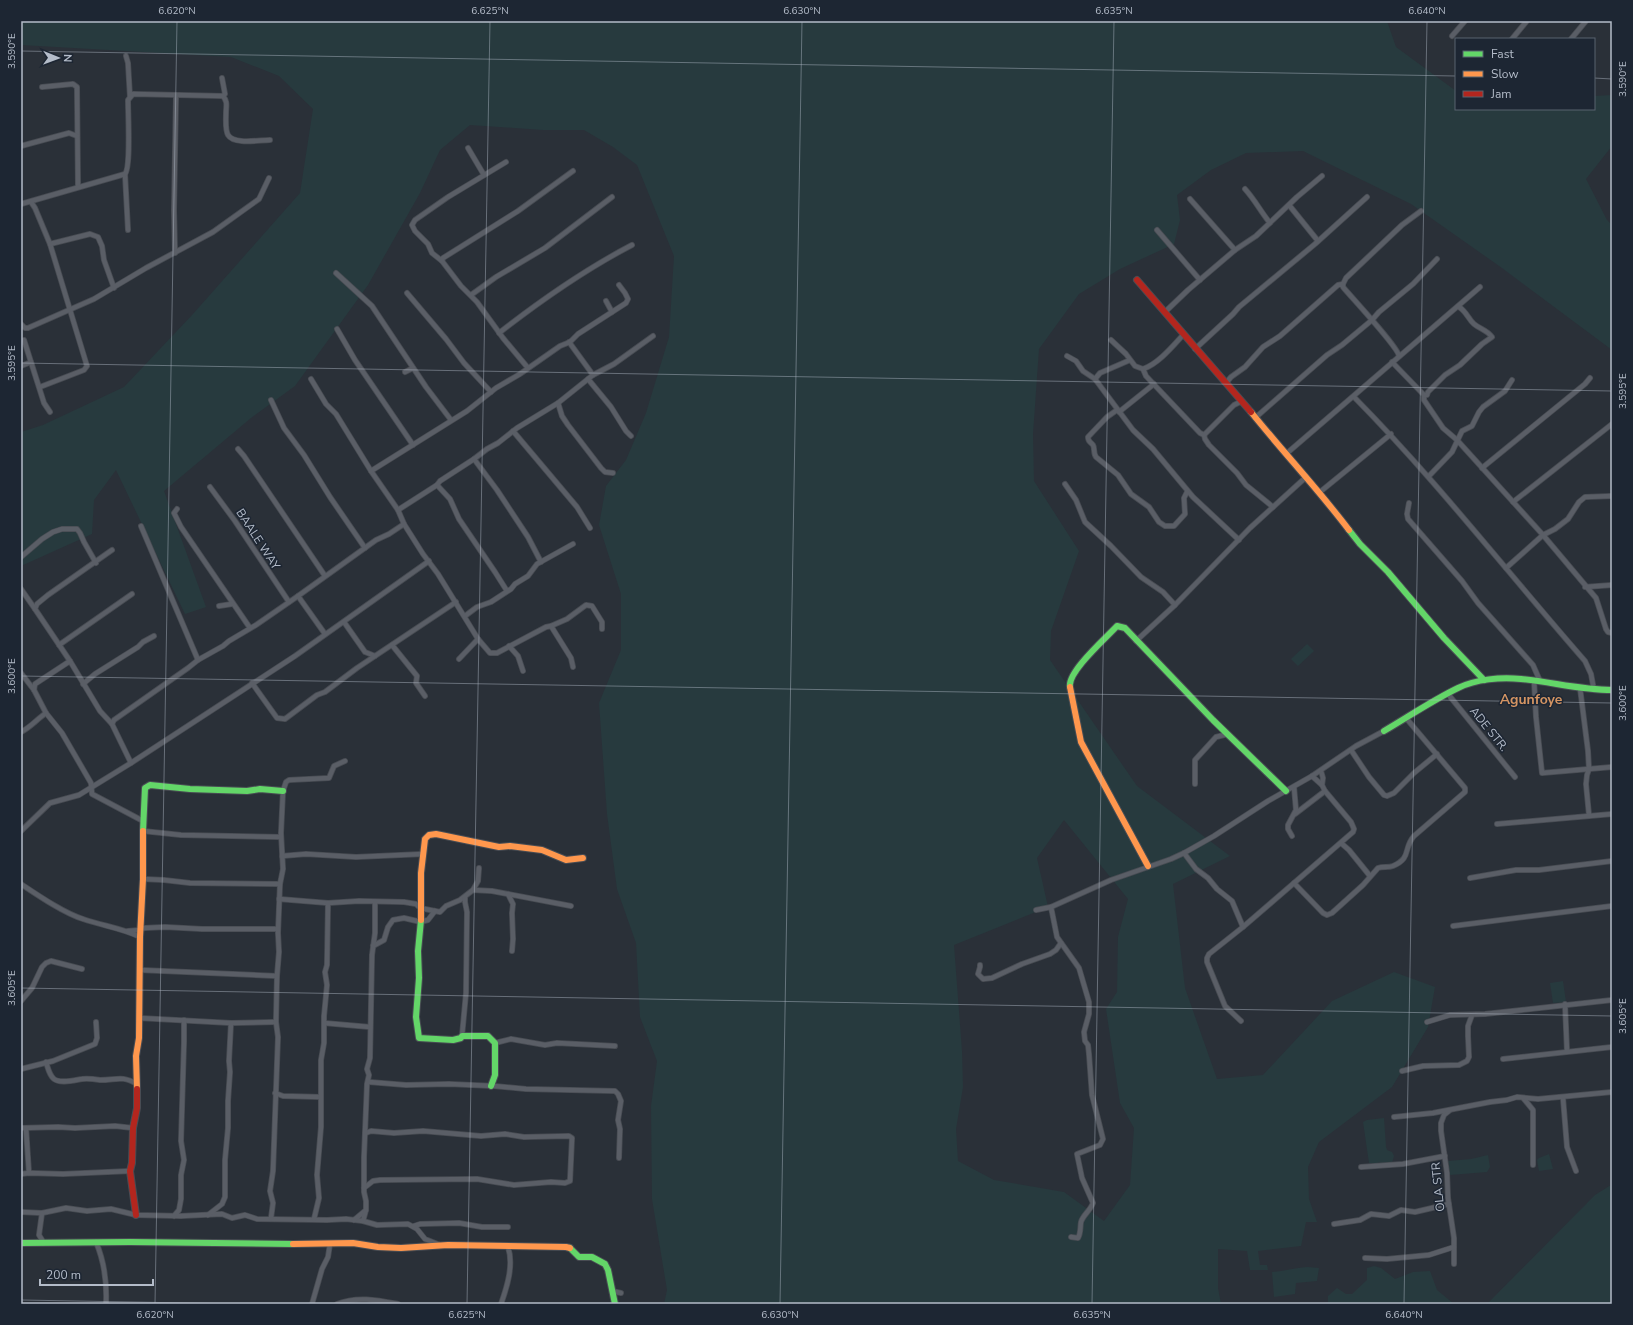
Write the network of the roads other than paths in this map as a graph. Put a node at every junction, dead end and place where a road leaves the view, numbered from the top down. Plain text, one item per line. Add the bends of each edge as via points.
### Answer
1 (1465, 21) edge
2 (1525, 21) edge
3 (1586, 21) edge
4 (1452, 36) dead end
5 (1513, 38) edge
6 (1572, 38) edge
7 (126, 56) dead end
8 (222, 78) dead end
9 (42, 87) dead end
10 (176, 96) junction
11 (223, 96) junction
12 (130, 97) junction
13 (77, 136) junction
14 (270, 140) dead end
15 (21, 146) edge
16 (468, 148) dead end
17 (506, 162) dead end
18 (573, 172) dead end
19 (125, 174) junction
20 (484, 175) junction
21 (1322, 176) dead end
22 (269, 178) dead end
23 (78, 187) junction
24 (1245, 189) dead end
25 (612, 197) dead end
26 (1367, 197) dead end
27 (1190, 199) dead end
28 (31, 202) junction
29 (21, 204) edge
30 (1289, 204) junction
31 (1421, 211) dead end
32 (1270, 223) junction
33 (128, 230) dead end
34 (1157, 230) dead end
35 (1318, 241) junction
36 (50, 244) junction
37 (632, 245) dead end
38 (1235, 250) junction
39 (175, 252) junction
40 (1437, 259) dead end
41 (442, 260) junction
42 (336, 273) dead end
43 (1137, 280) dead end
44 (1200, 280) junction
45 (1343, 284) junction
46 (619, 285) dead end
47 (1480, 287) dead end
48 (114, 288) junction
49 (407, 293) dead end
50 (471, 295) junction
51 (606, 301) dead end
52 (1459, 307) junction
53 (71, 310) junction
54 (612, 312) junction
55 (1165, 312) junction
56 (1372, 320) junction
57 (21, 324) edge
58 (337, 329) dead end
59 (499, 333) junction
60 (1183, 335) junction
61 (654, 336) dead end
62 (24, 340) dead end
63 (1111, 340) dead end
64 (569, 342) junction
65 (1196, 349) junction
66 (1067, 356) dead end
67 (1399, 356) junction
68 (1130, 360) junction
69 (31, 362) junction
70 (1392, 362) junction
71 (21, 366) edge
72 (412, 368) junction
73 (528, 368) junction
74 (1143, 369) junction
75 (405, 372) dead end
76 (593, 375) junction
77 (1590, 378) dead end
78 (311, 379) dead end
79 (588, 379) junction
80 (1095, 379) junction
81 (1512, 380) dead end
82 (1226, 383) junction
83 (1154, 384) junction
84 (40, 387) junction
85 (491, 392) junction
86 (1424, 395) junction
87 (1354, 397) junction
88 (271, 400) dead end
89 (1242, 401) junction
90 (558, 403) junction
91 (1118, 411) junction
92 (50, 412) dead end
93 (1255, 418) junction
94 (452, 420) junction
95 (1612, 424) edge
96 (513, 431) junction
97 (1391, 434) junction
98 (1204, 435) junction
99 (631, 436) dead end
100 (1457, 440) junction
101 (413, 445) junction
102 (238, 449) dead end
103 (1286, 454) junction
104 (474, 459) junction
105 (1482, 468) junction
106 (371, 471) junction
107 (613, 473) dead end
108 (1429, 476) junction
109 (1304, 478) junction
110 (1065, 484) dead end
111 (437, 485) junction
112 (210, 487) dead end
113 (1188, 492) junction
114 (1320, 492) junction
115 (1612, 496) edge
116 (1513, 502) junction
117 (1409, 503) dead end
118 (1273, 507) junction
119 (177, 509) dead end
120 (398, 510) junction
121 (404, 524) junction
122 (141, 526) dead end
123 (590, 528) dead end
124 (1543, 535) junction
125 (1239, 540) junction
126 (573, 544) dead end
127 (365, 548) junction
128 (112, 550) dead end
129 (21, 557) edge
130 (428, 561) junction
131 (541, 562) junction
132 (96, 563) junction
133 (1506, 568) junction
134 (325, 576) junction
135 (1612, 585) edge
136 (1585, 587) junction
137 (21, 589) edge
138 (507, 591) junction
139 (132, 594) dead end
140 (298, 596) junction
141 (289, 602) junction
142 (456, 602) junction
143 (232, 604) junction
144 (1175, 605) junction
145 (219, 606) dead end
146 (35, 610) junction
147 (465, 616) junction
148 (344, 622) junction
149 (551, 626) junction
150 (250, 628) junction
151 (602, 629) dead end
152 (1612, 633) edge
153 (325, 634) junction
154 (154, 636) dead end
155 (478, 639) junction
156 (1136, 641) junction
157 (59, 644) junction
158 (392, 645) junction
159 (509, 646) junction
160 (365, 652) junction
161 (376, 656) junction
162 (459, 659) dead end
163 (198, 660) junction
164 (70, 661) junction
165 (366, 662) junction
166 (573, 667) dead end
167 (523, 671) dead end
168 (21, 673) edge
169 (24, 680) edge
170 (1484, 680) junction
171 (1537, 680) junction
172 (35, 684) junction
173 (84, 684) junction
174 (252, 684) junction
175 (1580, 688) junction
176 (34, 690) junction
177 (1594, 690) junction
178 (1612, 690) edge
179 (1448, 694) junction
180 (425, 696) dead end
181 (46, 713) junction
182 (1406, 718) junction
183 (111, 721) junction
184 (1384, 731) joint
185 (21, 732) edge
186 (1228, 734) junction
187 (1351, 750) junction
188 (1438, 754) junction
189 (345, 761) dead end
190 (131, 763) junction
191 (1612, 767) edge
192 (1589, 769) junction
193 (1321, 770) junction
194 (1312, 776) junction
195 (1515, 777) dead end
196 (1195, 784) dead end
197 (1322, 784) junction
198 (1294, 786) junction
199 (92, 788) junction
200 (283, 791) junction
201 (1286, 791) junction
202 (1326, 791) junction
203 (1612, 814) edge
204 (1294, 815) junction
205 (1589, 815) junction
206 (143, 821) junction
207 (1497, 824) dead end
208 (21, 831) edge
209 (143, 831) junction
210 (1292, 836) dead end
211 (281, 837) junction
212 (1341, 843) junction
213 (1184, 853) junction
214 (423, 854) junction
215 (282, 856) junction
216 (583, 858) dead end
217 (1612, 861) edge
218 (1148, 866) junction
219 (479, 868) dead end
220 (1370, 876) junction
221 (1470, 878) dead end
222 (143, 879) junction
223 (1294, 882) junction
224 (21, 884) edge
225 (280, 884) junction
226 (474, 890) junction
227 (508, 894) junction
228 (279, 900) junction
229 (464, 900) junction
230 (328, 902) junction
231 (375, 903) junction
232 (571, 906) dead end
233 (1051, 906) junction
234 (1612, 906) edge
235 (420, 908) junction
236 (1036, 910) dead end
237 (435, 911) junction
238 (421, 920) junction
239 (1453, 926) dead end
240 (1243, 927) junction
241 (278, 929) junction
242 (140, 933) junction
243 (1061, 943) junction
244 (373, 946) junction
245 (512, 951) dead end
246 (980, 965) dead end
247 (82, 969) dead end
248 (140, 970) junction
249 (277, 976) junction
250 (1612, 1000) edge
251 (21, 1001) edge
252 (1565, 1004) junction
253 (1472, 1015) junction
254 (139, 1018) junction
255 (184, 1020) junction
256 (1241, 1021) dead end
257 (96, 1022) dead end
258 (276, 1022) junction
259 (1427, 1022) dead end
260 (231, 1023) junction
261 (324, 1023) junction
262 (370, 1027) junction
263 (462, 1036) junction
264 (495, 1042) junction
265 (615, 1046) dead end
266 (1612, 1047) edge
267 (1567, 1051) junction
268 (1503, 1059) dead end
269 (46, 1062) junction
270 (21, 1069) edge
271 (1402, 1070) dead end
272 (137, 1077) junction
273 (130, 1080) junction
274 (368, 1082) junction
275 (137, 1084) junction
276 (491, 1086) junction
277 (1612, 1092) edge
278 (276, 1093) junction
279 (321, 1097) junction
280 (1563, 1098) junction
281 (1524, 1099) junction
282 (1449, 1111) junction
283 (1394, 1116) dead end
284 (367, 1126) junction
285 (23, 1128) edge
286 (133, 1128) junction
287 (371, 1131) junction
288 (366, 1133) junction
289 (1445, 1156) junction
290 (619, 1158) dead end
291 (1533, 1165) dead end
292 (1361, 1167) dead end
293 (130, 1171) junction
294 (1576, 1171) dead end
295 (29, 1172) junction
296 (365, 1172) junction
297 (21, 1174) edge
298 (373, 1181) junction
299 (364, 1188) junction
300 (1449, 1204) junction
301 (179, 1210) junction
302 (366, 1210) junction
303 (21, 1212) edge
304 (42, 1212) junction
305 (133, 1212) junction
306 (208, 1215) junction
307 (174, 1216) junction
308 (181, 1216) junction
309 (271, 1218) junction
310 (314, 1219) junction
311 (354, 1220) junction
312 (363, 1220) junction
313 (1334, 1224) dead end
314 (414, 1226) junction
315 (508, 1227) dead end
316 (1071, 1237) dead end
317 (96, 1242) junction
318 (21, 1243) edge
319 (44, 1243) junction
320 (330, 1244) junction
321 (431, 1244) junction
322 (508, 1247) junction
323 (1454, 1247) junction
324 (1365, 1258) dead end
325 (1454, 1264) dead end
326 (612, 1291) junction
327 (621, 1293) dead end
328 (106, 1304) edge
329 (312, 1304) edge
330 (337, 1304) edge
331 (398, 1304) edge
332 (501, 1304) edge
333 (615, 1304) edge

1 - 4 street
2 - 5 street
3 - 6 street
7 - 12 street
8 - 11 street via 225,94
9 - 13 street via 73,84 77,87
10 - 11 street
10 - 12 street via 133,94
10 - 39 street
11 - 14 street via 230,137 242,142
12 - 19 street via 128,171
13 - 15 street via 69,133
13 - 23 street
16 - 20 street
17 - 20 street
18 - 41 street
19 - 23 street
19 - 33 street
20 - 41 street via 448,196 412,223 432,253
21 - 30 street
22 - 39 street via 259,199 213,232
23 - 28 street
24 - 32 street
25 - 50 street via 544,248
26 - 35 street
27 - 38 street
28 - 29 street
28 - 36 street
30 - 32 street
30 - 35 street
31 - 45 street via 1388,238 1346,278
32 - 38 street
34 - 44 street
35 - 65 street via 1239,307
36 - 48 street via 90,234 98,237
36 - 53 street
37 - 59 street via 524,313
38 - 44 street
39 - 48 street
40 - 56 street
41 - 50 street
42 - 72 street via 372,306
43 - 55 street
44 - 55 street
45 - 56 street via 1359,308
45 - 82 street via 1338,285 1280,336 1263,347
46 - 54 street via 628,301
47 - 52 street
48 - 53 street
49 - 85 street
50 - 59 street
51 - 54 street
52 - 67 street
52 - 86 street via 1466,312 1473,324 1492,337 1445,375 1428,395
53 - 57 street via 28,328
53 - 84 street via 86,368
54 - 64 street
55 - 60 street
56 - 67 street via 1397,349
56 - 93 street via 1327,355
58 - 101 street
59 - 73 street
60 - 65 street
60 - 74 street
61 - 76 street via 614,364
62 - 69 street
63 - 68 street
64 - 73 street
64 - 76 street
65 - 82 street
66 - 80 street
67 - 70 street
68 - 74 street via 1135,366
68 - 80 street via 1100,373
69 - 71 street
69 - 84 street
70 - 86 street
70 - 87 street
72 - 75 street
72 - 94 street
73 - 85 street
74 - 83 street
76 - 79 street
77 - 105 street
78 - 106 street
79 - 90 street
79 - 99 street via 615,411
80 - 91 street
81 - 100 street via 1505,391 1479,412 1472,426 1462,431
82 - 89 street
83 - 91 street
83 - 98 street
84 - 92 street via 44,403
85 - 94 street
86 - 100 street via 1424,400 1443,428
87 - 97 street
87 - 103 street
88 - 127 street via 284,428
89 - 93 street
89 - 98 street via 1234,405
90 - 96 street
90 - 107 street via 562,416 601,468 605,472
91 - 113 street
91 - 113 street via 1107,417 1088,437 1094,454 1118,475 1131,494 1148,507 1165,526 1174,526 1185,514 1184,498
93 - 103 street
94 - 101 street
95 - 116 street
96 - 104 street
96 - 123 street via 577,507
97 - 108 street
97 - 114 street
98 - 118 street via 1209,445 1246,485
100 - 105 street
100 - 108 street via 1452,452
101 - 106 street
102 - 134 street
103 - 109 street
104 - 111 street
104 - 131 street via 528,537
105 - 116 street
106 - 120 street
108 - 133 street
109 - 114 street
109 - 118 street
110 - 144 street via 1076,500 1085,522 1141,577 1163,592
111 - 120 street
111 - 138 street via 450,499 459,519
112 - 141 street, BAALE WAY
113 - 125 street
114 - 170 street via 1360,544
115 - 124 street via 1585,497 1568,520
116 - 124 street
117 - 171 street via 1408,519 1533,665
118 - 125 street
119 - 143 street via 174,513 181,527
120 - 121 street
121 - 127 street
121 - 130 street
122 - 163 street
124 - 133 street
124 - 136 street
125 - 144 street
126 - 131 street
127 - 134 street
128 - 132 street
129 - 132 street via 53,532 77,529
130 - 142 street
130 - 148 street
131 - 138 street via 528,576
132 - 146 street via 48,595 37,604
133 - 177 street via 1585,661
134 - 140 street
135 - 136 street
136 - 152 street via 1596,598 1606,629
137 - 146 street
138 - 147 street
139 - 157 street
140 - 141 street
140 - 153 street
141 - 150 street
142 - 147 street
142 - 158 street
143 - 145 street
143 - 150 street
144 - 156 street
146 - 157 street
147 - 155 street
148 - 153 street
148 - 160 street
149 - 151 street via 588,604 601,620
149 - 159 street
149 - 166 street via 571,658
150 - 163 street
153 - 174 street
154 - 173 street via 95,674
155 - 159 street via 492,654
155 - 162 street
156 - 186 street
156 - 218 street via 1125,628 1113,628 1074,671 1069,683 1081,742
157 - 164 street
158 - 161 street
158 - 180 street via 417,676 416,682
159 - 167 street via 518,656
160 - 161 street
160 - 165 street
161 - 165 street
163 - 183 street
164 - 172 street
164 - 173 street
165 - 174 street via 285,719 277,718
168 - 169 street
169 - 172 street
169 - 176 street
170 - 171 street
170 - 179 street via 1470,683
171 - 175 street
171 - 192 street via 1541,771 1544,774
172 - 176 street
173 - 183 street via 100,711
174 - 190 street
175 - 177 street
175 - 192 street
176 - 181 street
177 - 178 street
179 - 182 street
179 - 195 street, ADE STR.
181 - 185 street via 31,727
181 - 199 street via 62,733
182 - 184 street
182 - 188 street
183 - 190 street
184 - 187 street
186 - 196 street via 1216,737 1195,760
186 - 201 street
187 - 188 street via 1368,777 1387,796 1394,793
187 - 193 street
188 - 220 street via 1465,788 1465,792 1414,836 1404,859 1393,866 1378,868
189 - 200 street via 334,766 329,778 289,780
190 - 199 street
191 - 192 street
192 - 205 street via 1586,774
193 - 194 street
193 - 197 street
194 - 197 street
194 - 198 street
197 - 202 street
198 - 201 street
198 - 204 street
199 - 206 street via 92,794
199 - 208 street via 79,795 50,803
200 - 206 street via 190,789 150,785 145,792
200 - 211 street
201 - 213 street
202 - 204 street
202 - 212 street via 1354,826 1353,832
203 - 205 street
204 - 210 street via 1288,825
205 - 207 street
206 - 209 street
209 - 211 street via 181,835
209 - 222 street
211 - 215 street
212 - 220 street
212 - 223 street
213 - 218 street
213 - 240 street via 1196,869 1232,901
214 - 215 street
214 - 216 street via 425,839 432,834 499,847 542,850 566,860
214 - 235 street
215 - 225 street
217 - 221 street via 1539,870 1516,870
218 - 233 street
219 - 226 street
220 - 223 street via 1327,915
222 - 225 street via 190,883
222 - 242 street
223 - 240 street
224 - 242 street via 76,916 98,924
225 - 228 street
226 - 227 street
226 - 229 street
227 - 232 street
227 - 245 street via 513,904
228 - 230 street
228 - 241 street
229 - 237 street via 446,906 442,911
229 - 263 street via 467,912
230 - 231 street
230 - 261 street
231 - 235 street via 404,902 416,904
231 - 244 street
233 - 236 street
233 - 243 street via 1057,937
234 - 239 street
235 - 237 street
235 - 238 street
237 - 238 street via 428,920
238 - 244 street via 393,920 384,940
238 - 263 street via 416,1017 419,1038 453,1040
240 - 256 street via 1208,954 1207,958 1225,1006
241 - 242 street via 165,927 144,928
241 - 249 street
242 - 248 street
243 - 246 street via 1050,954 992,978 983,979 978,974
243 - 316 street via 1079,968 1089,1002 1084,1032 1088,1045 1090,1085 1103,1140 1100,1145 1077,1154 1082,1178 1093,1203 1091,1210 1081,1221 1080,1235 1078,1238
244 - 262 street
247 - 251 street via 51,961 46,963 42,966 32,988
248 - 249 street
248 - 254 street
249 - 258 street
250 - 252 street
252 - 253 street
252 - 267 street
253 - 259 street via 1444,1016
253 - 271 street via 1468,1026 1467,1061 1459,1065 1423,1066
254 - 255 street
254 - 272 street
255 - 260 street
255 - 301 street via 181,1146 184,1160
257 - 269 street via 95,1044
258 - 260 street
258 - 278 street
260 - 306 street via 225,1197 222,1204
261 - 262 street
261 - 279 street
262 - 274 street
263 - 264 street via 488,1036
264 - 265 street via 511,1039 545,1045 557,1043
264 - 276 street via 495,1075
266 - 267 street
267 - 268 street
269 - 270 street
269 - 273 street via 51,1076 57,1081 116,1078
272 - 273 street
272 - 275 street
273 - 275 street
274 - 276 street
274 - 284 street
275 - 286 street via 137,1108
276 - 290 street via 617,1092 620,1101
277 - 280 street
278 - 279 street via 283,1096
278 - 309 street via 270,1191 273,1203
279 - 310 street via 317,1175 319,1198
280 - 281 street
280 - 294 street via 1567,1147
281 - 282 street via 1517,1097
281 - 291 street via 1533,1110
282 - 283 street
282 - 289 street, OLA STR via 1441,1123
284 - 287 street
284 - 288 street
285 - 286 street
285 - 295 street
286 - 293 street
287 - 288 street
287 - 298 street via 572,1138 571,1178 565,1183 511,1185 477,1180 436,1179
288 - 296 street
289 - 292 street via 1403,1164
289 - 300 street, OLA STR
293 - 295 street via 63,1174
293 - 305 street
295 - 297 street
296 - 298 street
296 - 299 street
298 - 299 street
299 - 302 street
300 - 313 street via 1415,1212 1401,1210 1390,1216 1371,1214 1360,1220
300 - 323 street, OLA STR
301 - 307 street
301 - 308 street
302 - 311 street
302 - 312 street
303 - 304 street
304 - 305 street via 66,1208
304 - 319 street via 39,1235
305 - 307 street
306 - 308 street
306 - 309 street
307 - 308 street
309 - 310 street
310 - 311 street
311 - 312 street
312 - 314 street via 377,1225 400,1223
314 - 315 street via 459,1223 482,1227
314 - 321 street
317 - 319 street
317 - 320 street
317 - 328 street via 104,1272
318 - 319 street
320 - 321 street via 354,1243 401,1248
320 - 329 street
321 - 322 street
322 - 326 street via 566,1247 572,1249 579,1257 597,1259 605,1264 608,1270
322 - 332 street via 510,1267
323 - 324 street via 1430,1254 1387,1259
323 - 325 street, OLA STR
326 - 327 street
326 - 333 street
330 - 331 street via 364,1299

